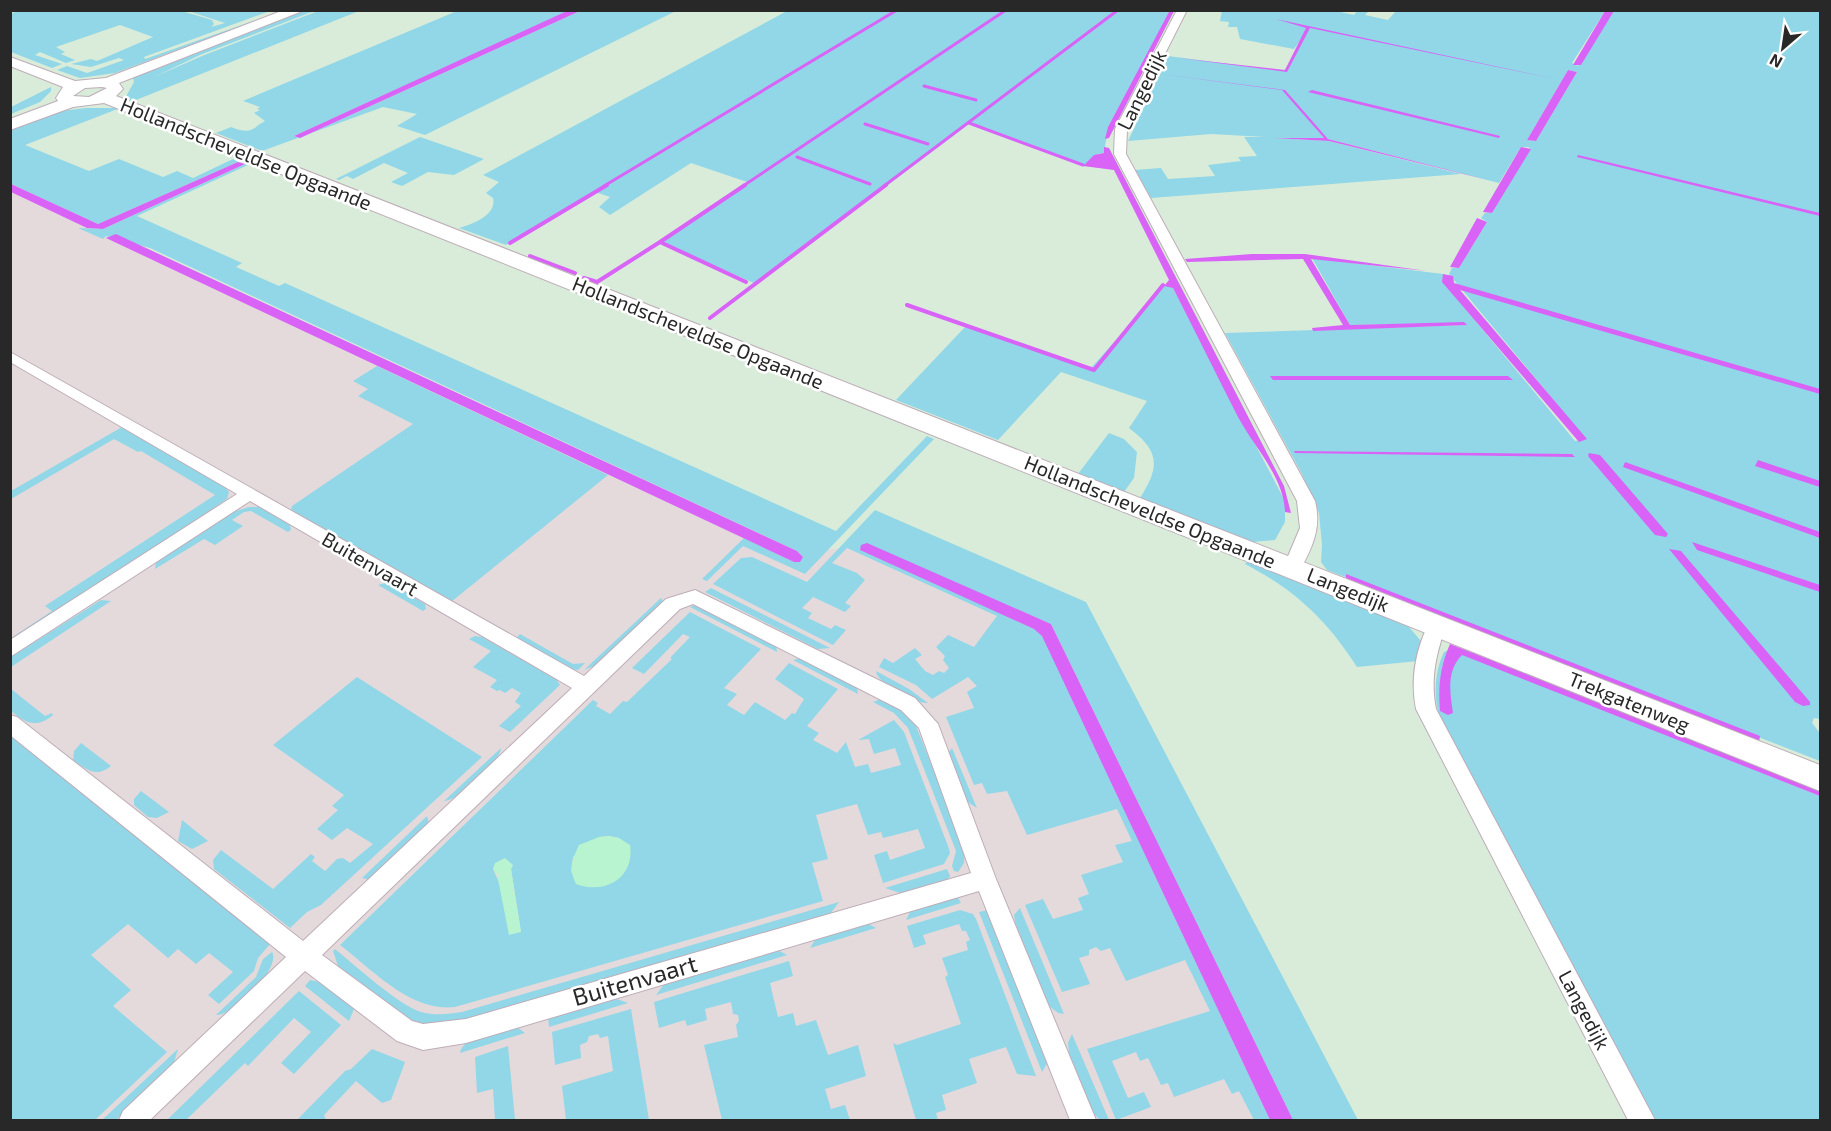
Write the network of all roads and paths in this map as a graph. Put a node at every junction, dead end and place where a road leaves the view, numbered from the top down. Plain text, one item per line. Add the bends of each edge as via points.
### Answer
1 (298, 10) edge
2 (1182, 10) edge
3 (10, 61) edge
4 (108, 88) junction
5 (70, 96) junction
6 (10, 120) edge
7 (10, 125) edge
8 (10, 356) edge
9 (249, 494) junction
10 (1292, 568) junction
11 (1437, 626) junction
12 (10, 650) edge
13 (586, 687) junction
14 (10, 723) edge
15 (1821, 778) edge
16 (986, 879) junction
17 (304, 956) junction
18 (132, 1120) edge
19 (1083, 1120) edge
20 (1642, 1120) edge

1 - 4 street
2 - 10 street, Langedijk via 1121,129 1120,154 1306,501 1311,524
3 - 5 street
4 - 5 street
4 - 10 street, Hollandscheveldse Opgaande
5 - 6 street
5 - 7 street
8 - 9 street, Buitenvaart
9 - 12 street
9 - 13 street, Buitenvaart
10 - 11 street, Langedijk
11 - 15 street, Trekgatenweg
11 - 20 street, Langedijk via 1423,670 1426,709
13 - 16 street via 673,604 695,597 908,704 928,724
13 - 17 street
14 - 17 street, Buitenvaart
16 - 17 street, Buitenvaart via 444,1036 423,1037 406,1032
16 - 19 street
17 - 18 street

